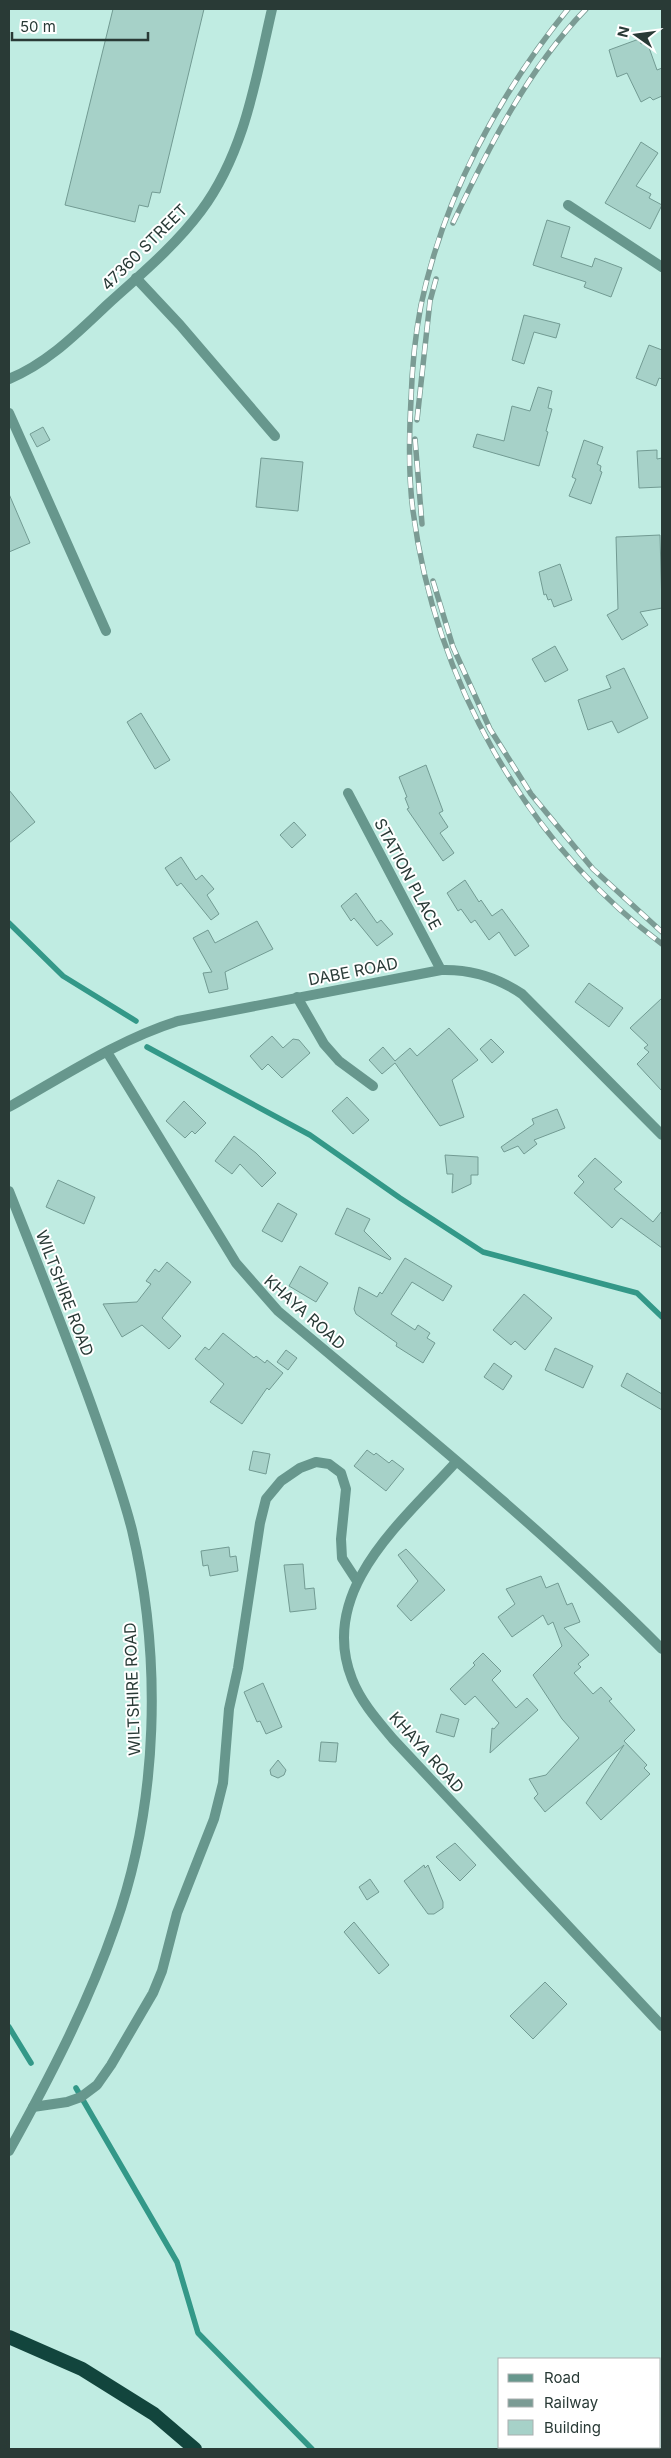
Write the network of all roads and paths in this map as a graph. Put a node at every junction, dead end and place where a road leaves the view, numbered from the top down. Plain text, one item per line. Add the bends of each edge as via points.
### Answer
1 (272, 9) edge
2 (568, 204) dead end
3 (662, 267) edge
4 (136, 278) junction
5 (9, 379) edge
6 (9, 413) edge
7 (274, 436) dead end
8 (106, 631) dead end
9 (348, 793) dead end
10 (441, 970) junction
11 (297, 997) junction
12 (107, 1052) junction
13 (373, 1086) dead end
14 (9, 1107) edge
15 (662, 1135) edge
16 (9, 1191) edge
17 (456, 1462) junction
18 (357, 1581) junction
19 (662, 1649) edge
20 (662, 2026) edge
21 (33, 2107) junction
22 (9, 2151) edge
23 (9, 2337) edge
24 (195, 2449) edge

1 - 4 street, 47360 STREET via 242,132 224,174 196,217
2 - 3 street
4 - 5 street, 47360 STREET via 43,362
4 - 7 street via 198,345
6 - 8 street
9 - 10 street, STATION PLACE
10 - 11 street, DABE ROAD
10 - 15 street, DABE ROAD via 458,969 503,981 522,994
11 - 12 street, DABE ROAD via 150,1030
11 - 13 street via 324,1044 339,1061
12 - 14 street, DABE ROAD
12 - 17 street, KHAYA ROAD via 216,1234 253,1286 278,1312
16 - 21 street, WILTSHIRE ROAD via 115,1472 132,1531 149,1643 151,1710 149,1781 141,1829 116,1925 95,1980
17 - 18 street, KHAYA ROAD via 388,1538
17 - 19 street, KHAYA ROAD via 603,1590
18 - 20 street, KHAYA ROAD via 344,1620 344,1650 352,1679 369,1710
18 - 21 street via 342,1558 346,1489 341,1473 329,1464 316,1462 300,1468 281,1481 266,1500 229,1709 223,1783 214,1820 182,1898 153,1994 97,2084 81,2097
21 - 22 street, WILTSHIRE ROAD
23 - 24 highway via 82,2369 154,2414

